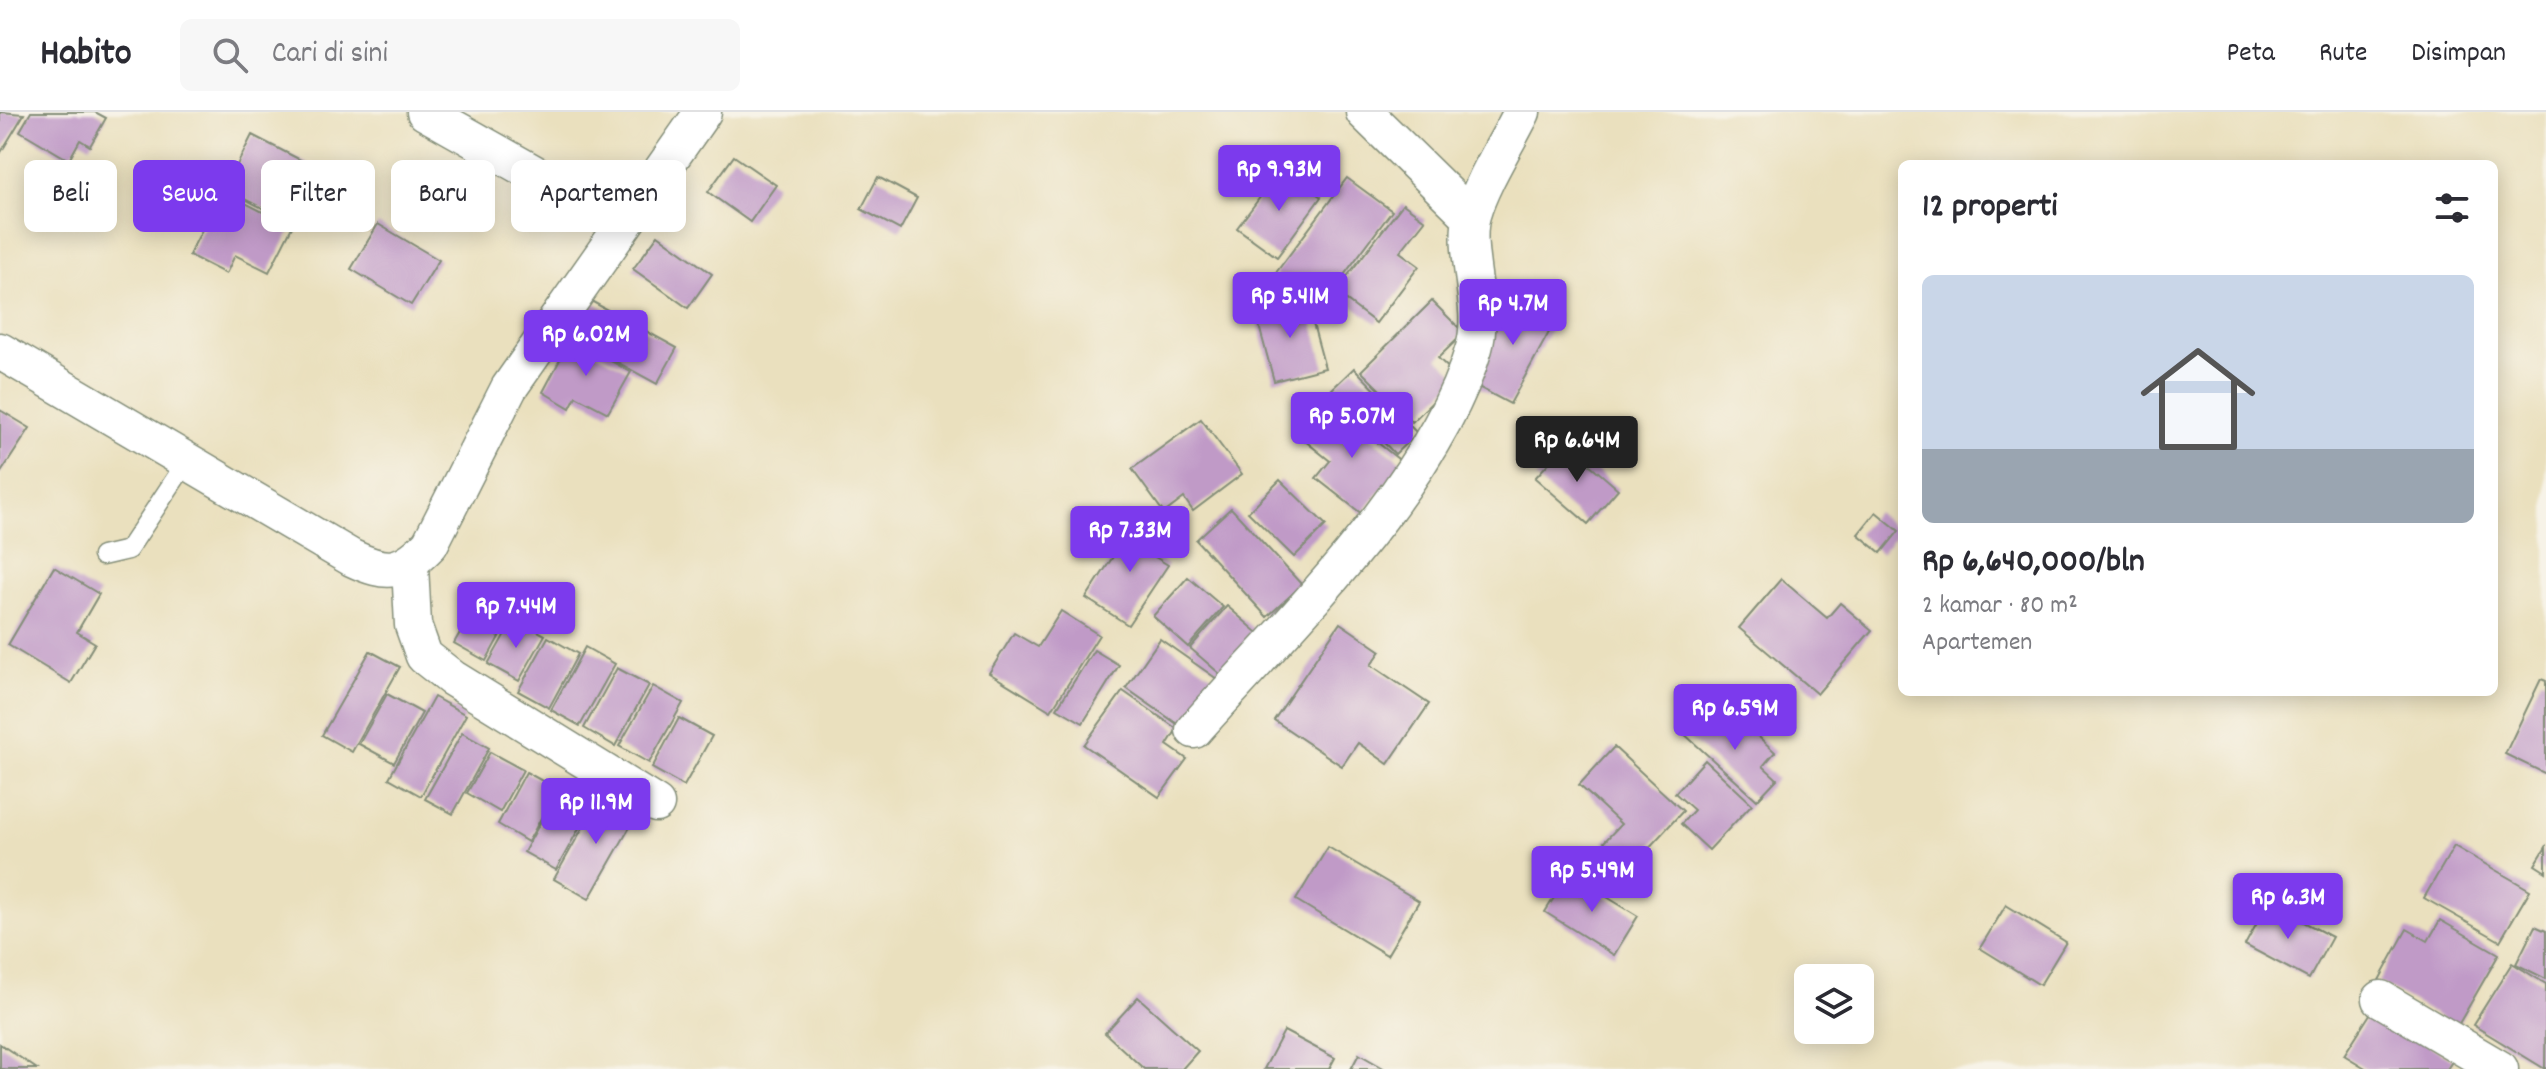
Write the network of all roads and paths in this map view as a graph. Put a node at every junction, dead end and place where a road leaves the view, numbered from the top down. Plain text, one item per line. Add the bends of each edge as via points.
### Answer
1 (425, 112) edge
2 (703, 112) edge
3 (1364, 112) edge
4 (1522, 112) edge
5 (511, 160) edge
6 (671, 160) edge
7 (1471, 217) junction
8 (616, 232) edge
9 (0, 351) edge
10 (187, 461) junction
11 (102, 556) dead end
12 (410, 565) junction
13 (1194, 730) dead end
14 (656, 804) dead end
15 (2381, 999) dead end
16 (2500, 1069) edge

1 - 5 street
2 - 6 street
3 - 7 street
4 - 7 street
7 - 13 street via 1478,308 1475,345 1425,453 1389,507
8 - 12 street via 509,388 430,544
9 - 10 street
10 - 11 lane via 128,550
10 - 12 street via 352,558 380,571
12 - 14 street via 413,625 424,656
15 - 16 street

